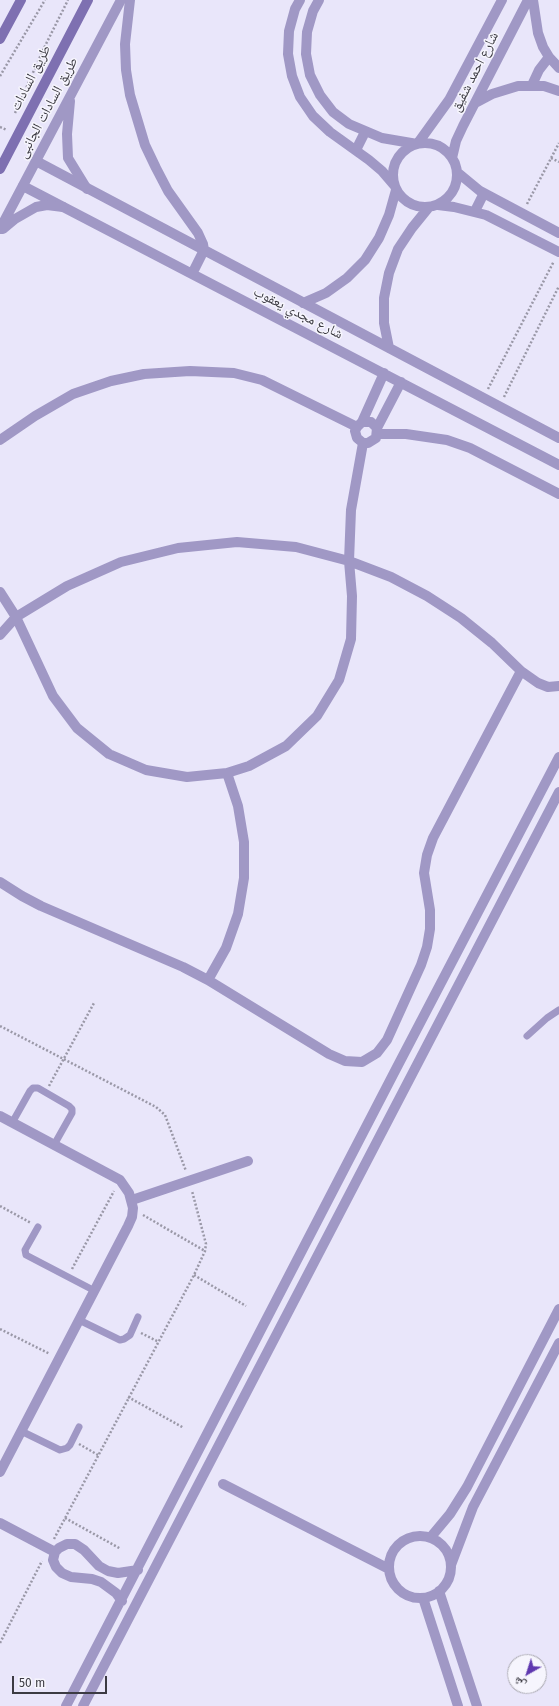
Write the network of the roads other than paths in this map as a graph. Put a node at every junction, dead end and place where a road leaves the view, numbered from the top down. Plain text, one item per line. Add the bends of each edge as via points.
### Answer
1 (20, 0) edge
2 (88, 0) edge
3 (120, 0) edge
4 (130, 0) edge
5 (300, 0) edge
6 (319, 0) edge
7 (502, 0) edge
8 (528, 0) edge
9 (533, 0) edge
10 (3, 24) edge
11 (0, 39) edge
12 (549, 57) junction
13 (559, 68) edge
14 (532, 85) junction
15 (559, 91) edge
16 (71, 95) junction
17 (475, 103) junction
18 (365, 132) junction
19 (417, 144) junction
20 (356, 150) junction
21 (452, 158) junction
22 (36, 161) junction
23 (0, 169) edge
24 (457, 172) junction
25 (23, 186) junction
26 (395, 187) junction
27 (88, 189) junction
28 (484, 193) junction
29 (433, 206) junction
30 (63, 207) junction
31 (475, 211) junction
32 (0, 231) edge
33 (559, 233) edge
34 (204, 250) junction
35 (559, 252) edge
36 (192, 274) junction
37 (303, 303) junction
38 (389, 348) junction
39 (384, 373) junction
40 (401, 382) junction
41 (359, 424) junction
42 (377, 431) junction
43 (559, 438) edge
44 (0, 440) edge
45 (364, 443) junction
46 (559, 465) edge
47 (559, 494) edge
48 (349, 561) junction
49 (0, 592) edge
50 (16, 616) junction
51 (0, 635) edge
52 (522, 671) junction
53 (559, 686) edge
54 (559, 757) edge
55 (227, 773) junction
56 (559, 792) edge
57 (0, 882) edge
58 (208, 980) junction
59 (559, 1010) edge
60 (527, 1036) dead end
61 (396, 1069) junction
62 (410, 1076) junction
63 (0, 1116) edge
64 (12, 1123) junction
65 (54, 1145) junction
66 (248, 1161) dead end
67 (132, 1204) junction
68 (38, 1227) road end
69 (95, 1291) junction
70 (559, 1309) edge
71 (138, 1317) dead end
72 (79, 1320) junction
73 (559, 1343) edge
74 (536, 1352) junction
75 (550, 1360) junction
76 (78, 1427) dead end
77 (21, 1431) junction
78 (0, 1472) edge
79 (223, 1484) dead end
80 (0, 1523) edge
81 (430, 1538) junction
82 (52, 1550) junction
83 (451, 1565) junction
84 (99, 1566) junction
85 (389, 1568) junction
86 (138, 1570) junction
87 (92, 1579) junction
88 (439, 1591) junction
89 (422, 1598) junction
90 (122, 1601) junction
91 (66, 1706) edge
92 (83, 1706) edge
93 (458, 1706) edge
94 (477, 1706) edge

1 - 10 main road
2 - 23 main road, طريق السادات
3 - 16 street, طريق السادات الجانبى
4 - 34 street via 125,44 126,70 136,120 145,145 168,191 198,233
5 - 20 street via 289,31 288,54 292,76 300,97 313,116 330,132
6 - 18 street via 307,32 306,54 310,75 320,95 333,112
7 - 19 street, شارع احمد شفيق via 449,100
8 - 17 street, شارع احمد شفيق
9 - 12 street via 538,33
10 - 11 main road
12 - 13 street
12 - 14 street
14 - 15 street
14 - 17 street via 506,89
16 - 22 street, طريق السادات الجانبى
16 - 27 street via 66,150 71,165
17 - 21 street, شارع احمد شفيق via 456,141
18 - 19 street via 382,138
18 - 20 street
19 - 21 street via 428,143 437,146
19 - 26 street via 403,151 394,164 392,174
20 - 26 street via 382,170
21 - 24 street
22 - 25 street, طريق السادات الجانبى
22 - 27 street, شارع مجدي يعقوب
24 - 28 street
24 - 29 street via 450,195
25 - 30 street, شارع مجدي يعقوب
25 - 32 street, طريق السادات الجانبى
26 - 29 street via 402,198 410,204 419,207
26 - 37 street via 389,215 379,238 364,260 347,278 326,293
27 - 34 street, شارع مجدي يعقوب
28 - 31 street
28 - 33 street
29 - 31 street
29 - 38 street via 412,228 398,249 389,273 384,323
30 - 32 street via 36,207
30 - 36 street, شارع مجدي يعقوب
31 - 35 street
34 - 36 street
34 - 37 street, شارع مجدي يعقوب
36 - 39 street, شارع مجدي يعقوب
37 - 38 street, شارع مجدي يعقوب
38 - 43 street, شارع مجدي يعقوب
39 - 40 street, شارع مجدي يعقوب
39 - 41 street
40 - 42 street
40 - 46 street, شارع مجدي يعقوب
41 - 42 street via 371,422
41 - 44 street via 262,380 234,373 190,371 144,374 111,381 73,394
41 - 45 street via 355,430 357,438
42 - 45 street via 372,442
42 - 47 street via 447,440 470,448
45 - 48 street via 350,510
48 - 50 street via 289,546 237,542 178,548 121,562 67,586
48 - 52 street via 391,577 427,596 466,622
48 - 55 street via 352,596 351,639 339,680 317,716 286,746 249,766
49 - 50 street
50 - 51 street
50 - 55 street via 53,696 78,728 109,754 146,770 186,777
52 - 53 street via 538,683 548,687
52 - 58 street via 433,838 424,873 430,910 427,948 394,1026 377,1053 362,1062 345,1061 329,1054
54 - 61 street
55 - 58 street via 238,806 244,842 244,878 238,914 226,948
56 - 62 street
57 - 58 street via 41,906
59 - 60 lane
61 - 62 street
61 - 86 street
62 - 92 street
63 - 64 street
64 - 65 street
64 - 65 lane via 32,1089 38,1088 71,1107 72,1111
65 - 67 street via 120,1180 129,1193
66 - 67 street via 190,1180
67 - 69 street via 132,1217
68 - 69 lane via 25,1250 26,1255
69 - 72 street
70 - 74 street
71 - 72 lane via 127,1338 120,1340
72 - 77 street
73 - 75 street
74 - 75 street
74 - 81 street via 467,1487 450,1514
75 - 83 street via 474,1507
76 - 77 lane via 67,1448 60,1450
77 - 78 street
79 - 85 street
80 - 82 street
81 - 83 street via 444,1548
81 - 85 street via 420,1536 401,1542 392,1554
82 - 84 street via 67,1544 75,1544
82 - 87 street via 56,1567 62,1573 76,1578
83 - 88 street via 448,1580
84 - 86 street via 118,1573
84 - 87 street
85 - 89 street via 391,1578 400,1590 413,1598
86 - 90 street
87 - 90 street via 109,1587
88 - 89 street
88 - 94 street
89 - 93 street
90 - 91 street

